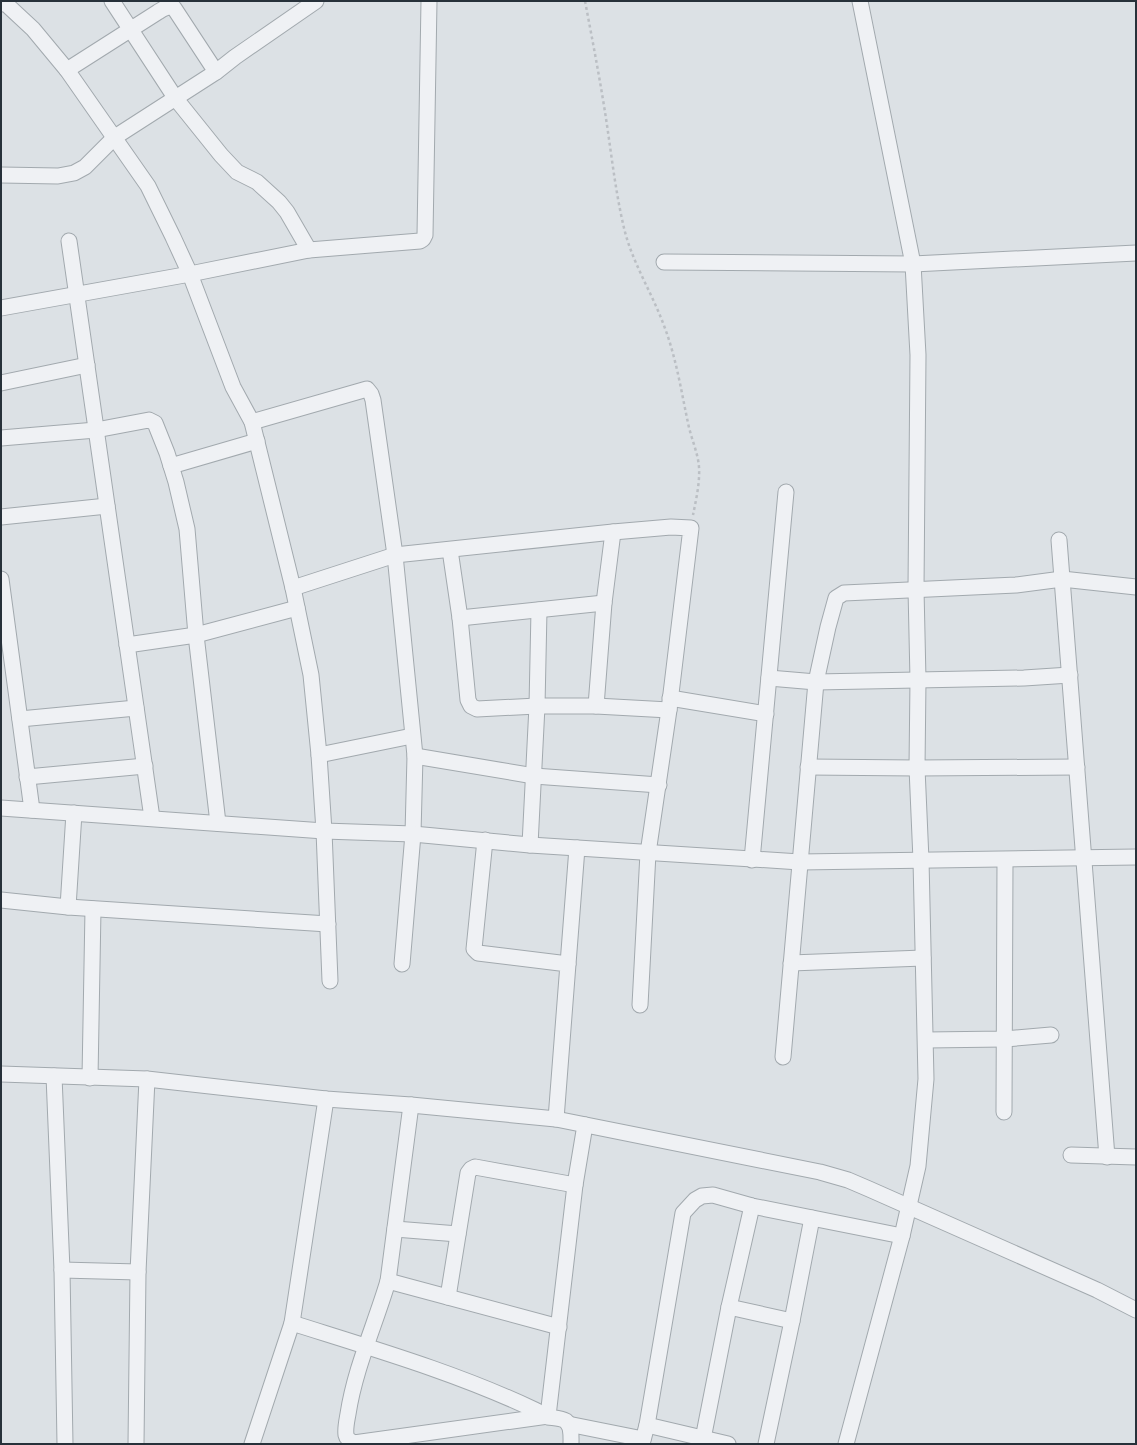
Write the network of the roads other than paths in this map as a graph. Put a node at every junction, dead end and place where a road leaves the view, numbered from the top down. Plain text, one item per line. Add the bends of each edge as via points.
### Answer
1 (112, 1) edge
2 (316, 1) edge
3 (429, 1) edge
4 (860, 1) edge
5 (1, 4) edge
6 (131, 29) junction
7 (67, 70) junction
8 (216, 72) junction
9 (176, 99) junction
10 (115, 137) junction
11 (1, 175) edge
12 (69, 241) dead end
13 (309, 250) junction
14 (1136, 253) edge
15 (664, 262) dead end
16 (913, 264) junction
17 (190, 274) junction
18 (77, 294) junction
19 (1, 308) edge
20 (87, 365) junction
21 (1, 383) edge
22 (252, 422) junction
23 (96, 430) junction
24 (1, 438) edge
25 (257, 441) junction
26 (172, 466) junction
27 (786, 492) dead end
28 (107, 506) junction
29 (1, 517) edge
30 (613, 532) junction
31 (1059, 540) dead end
32 (450, 550) junction
33 (395, 555) junction
34 (1, 579) edge
35 (1062, 579) junction
36 (1136, 586) edge
37 (293, 588) junction
38 (916, 589) junction
39 (604, 603) junction
40 (297, 608) junction
41 (539, 610) junction
42 (460, 618) junction
43 (196, 635) junction
44 (127, 645) junction
45 (1070, 676) junction
46 (769, 678) junction
47 (918, 680) junction
48 (816, 682) junction
49 (670, 704) junction
50 (537, 706) junction
51 (596, 706) junction
52 (136, 708) junction
53 (766, 714) junction
54 (20, 719) junction
55 (412, 736) junction
56 (319, 755) junction
57 (415, 756) junction
58 (145, 766) junction
59 (808, 767) junction
60 (1077, 767) junction
61 (917, 768) junction
62 (534, 776) junction
63 (28, 777) junction
64 (659, 785) junction
65 (1, 808) edge
66 (32, 810) junction
67 (74, 813) junction
68 (152, 818) junction
69 (218, 823) junction
70 (324, 831) junction
71 (412, 834) junction
72 (485, 840) junction
73 (530, 845) junction
74 (577, 848) junction
75 (648, 853) junction
76 (1136, 857) edge
77 (1084, 859) junction
78 (752, 860) junction
79 (921, 860) junction
80 (1005, 860) junction
81 (800, 862) junction
82 (1, 900) edge
83 (68, 907) junction
84 (93, 909) junction
85 (328, 924) junction
86 (923, 958) junction
87 (791, 963) junction
88 (402, 964) dead end
89 (568, 964) junction
90 (330, 981) dead end
91 (640, 1005) dead end
92 (1051, 1035) dead end
93 (1005, 1038) junction
94 (926, 1040) junction
95 (783, 1057) dead end
96 (1, 1074) edge
97 (54, 1076) junction
98 (90, 1078) junction
99 (147, 1079) junction
100 (326, 1099) junction
101 (411, 1105) junction
102 (1004, 1112) dead end
103 (556, 1119) junction
104 (584, 1125) junction
105 (1071, 1155) dead end
106 (1107, 1157) junction
107 (1136, 1158) edge
108 (575, 1185) junction
109 (752, 1206) junction
110 (909, 1206) junction
111 (812, 1218) junction
112 (395, 1229) junction
113 (458, 1234) junction
114 (902, 1236) junction
115 (62, 1270) junction
116 (138, 1272) junction
117 (388, 1281) junction
118 (448, 1297) junction
119 (729, 1307) junction
120 (1136, 1310) edge
121 (792, 1321) junction
122 (292, 1323) junction
123 (559, 1328) junction
124 (366, 1346) junction
125 (548, 1416) junction
126 (568, 1424) junction
127 (648, 1425) junction
128 (703, 1441) edge
129 (642, 1442) edge
130 (65, 1444) edge
131 (136, 1444) edge
132 (252, 1444) edge
133 (571, 1444) edge
134 (728, 1444) edge
135 (766, 1444) edge
136 (846, 1444) edge

1 - 6 street
2 - 8 street
3 - 13 street via 425,235 420,241
4 - 16 street
5 - 7 street via 5,3 28,24
6 - 7 street
6 - 8 street via 168,7 174,8
6 - 9 street
7 - 10 street
8 - 9 street
9 - 10 street
9 - 13 street via 237,172 257,182 279,202
10 - 11 street via 85,167 74,173 58,176
10 - 17 street via 148,186
12 - 18 street
13 - 17 street
14 - 16 street
15 - 16 street
16 - 38 street via 918,355
17 - 18 street
17 - 22 street via 233,387
18 - 19 street
18 - 20 street
20 - 21 street
20 - 23 street
22 - 25 street
22 - 33 street via 367,389 374,400
23 - 24 street
23 - 26 street via 149,420 155,423 159,431
23 - 28 street
25 - 26 street
25 - 37 street
26 - 43 street via 187,529
27 - 46 street
28 - 29 street
28 - 44 street
30 - 32 street
30 - 39 street
30 - 49 street via 670,527 691,528
31 - 35 street
32 - 33 street
32 - 42 street
33 - 37 street
33 - 55 street
34 - 54 street
35 - 36 street
35 - 38 street
35 - 45 street
37 - 40 street
38 - 47 street
38 - 48 street via 844,593 836,598
39 - 41 street
39 - 51 street
40 - 43 street
40 - 56 street via 311,675
41 - 42 street
41 - 50 street
42 - 50 street via 468,700 471,706 477,709
43 - 44 street
43 - 69 street
44 - 52 street
45 - 47 street
45 - 60 street
46 - 48 street
46 - 53 street
47 - 48 street
47 - 61 street
48 - 59 street
49 - 51 street
49 - 53 street
49 - 64 street
50 - 51 street
50 - 62 street
52 - 54 street
52 - 58 street
53 - 78 street
54 - 63 street
55 - 56 street
55 - 57 street
56 - 70 street
57 - 62 street
57 - 71 street
58 - 63 street
58 - 68 street
59 - 61 street
59 - 81 street
60 - 61 street
60 - 77 street
61 - 79 street
62 - 64 street
62 - 73 street
63 - 66 street
64 - 75 street
65 - 66 street
66 - 67 street
67 - 68 street
67 - 83 street
68 - 69 street
69 - 70 street
70 - 71 street
70 - 85 street
71 - 72 street
71 - 88 street
72 - 73 street
72 - 89 street via 474,949 478,953
73 - 74 street
74 - 75 street
74 - 89 street
75 - 78 street
75 - 91 street
76 - 77 street
77 - 80 street
77 - 106 street
78 - 81 street
79 - 80 street
79 - 81 street
79 - 86 street
80 - 93 street
81 - 87 street
82 - 83 street
83 - 84 street
84 - 85 street
84 - 98 street
85 - 90 street
86 - 87 street
86 - 94 street
87 - 95 street
89 - 103 street
92 - 93 street
93 - 94 street
93 - 102 street
94 - 110 street via 923,1121 918,1166
96 - 97 street
97 - 98 street
97 - 115 street
98 - 99 street
99 - 100 street
99 - 116 street
100 - 101 street
100 - 122 street
101 - 103 street
101 - 112 street
103 - 104 street
104 - 108 street
104 - 110 street via 820,1172 848,1180
105 - 106 street
106 - 107 street
108 - 113 street via 473,1168 468,1173
108 - 123 street
109 - 111 street
109 - 119 street
109 - 127 street via 713,1195 702,1196 683,1213
110 - 114 street
110 - 120 street
111 - 114 street
111 - 121 street
112 - 113 street
112 - 117 street
113 - 118 street
114 - 136 street
115 - 116 street
115 - 130 street
116 - 131 street
117 - 118 street
117 - 124 street
118 - 123 street
119 - 121 street
119 - 128 street
121 - 135 street
122 - 124 street
122 - 132 street
123 - 125 street
124 - 125 street via 499,1393
124 - 125 street via 351,1397 346,1429 347,1438 354,1443
125 - 126 street via 564,1420
126 - 129 street
126 - 133 street
127 - 128 street
127 - 129 street
128 - 134 street

